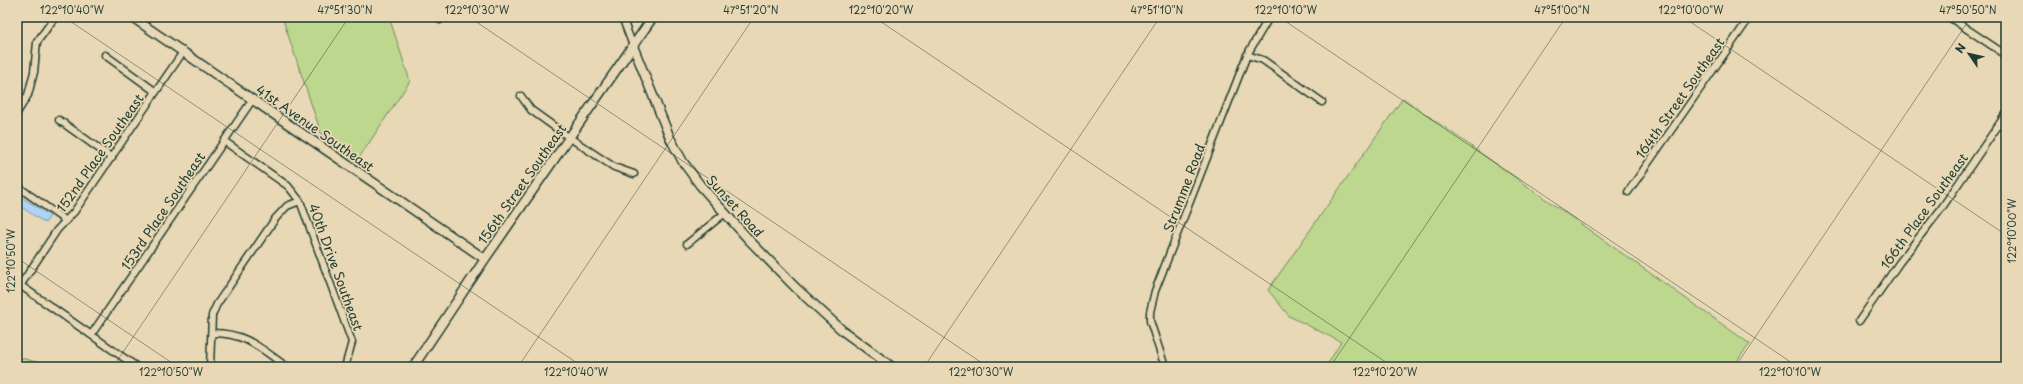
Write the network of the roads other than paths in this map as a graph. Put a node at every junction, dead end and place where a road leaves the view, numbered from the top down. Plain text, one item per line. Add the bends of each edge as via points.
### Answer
1 (55, 17) edge
2 (132, 17) edge
3 (622, 17) edge
4 (653, 17) edge
5 (1750, 17) edge
6 (1949, 17) edge
7 (1266, 21) dead end
8 (632, 46) junction
9 (183, 52) junction
10 (105, 55) dead end
11 (1247, 55) junction
12 (2006, 55) edge
13 (156, 92) junction
14 (521, 96) dead end
15 (253, 99) junction
16 (1322, 102) dead end
17 (17, 113) edge
18 (2006, 114) edge
19 (59, 120) dead end
20 (570, 138) junction
21 (224, 141) junction
22 (112, 158) junction
23 (634, 174) dead end
24 (17, 186) edge
25 (1628, 192) dead end
26 (300, 202) junction
27 (725, 213) junction
28 (66, 221) junction
29 (687, 244) dead end
30 (485, 259) junction
31 (19, 284) edge
32 (1859, 321) dead end
33 (213, 333) junction
34 (91, 335) junction
35 (137, 367) edge
36 (210, 367) edge
37 (287, 367) edge
38 (345, 367) edge
39 (413, 367) edge
40 (892, 367) edge
41 (1165, 367) edge

1 - 17 street via 37,42 34,72 28,95
2 - 9 street, 41st Avenue Southeast
3 - 8 street, Sunset Road
4 - 8 street, 156th Street Southeast
5 - 25 street, 164th Street Southeast
6 - 12 street
7 - 11 street, Strumme Road
8 - 20 street, 156th Street Southeast
8 - 27 street, Sunset Road via 670,138 683,162
9 - 13 street, 152nd Place Southeast
9 - 15 street, 41st Avenue Southeast
10 - 13 street
11 - 16 street via 1263,60
11 - 41 street, Strumme Road via 1158,284 1150,312 1154,336
13 - 22 street, 152nd Place Southeast
14 - 20 street via 531,110
15 - 21 street, 153rd Place Southeast
15 - 30 street, 41st Avenue Southeast
18 - 32 street, 166th Place Southeast via 1941,209
19 - 22 street
20 - 23 street via 614,167
20 - 30 street, 156th Street Southeast
21 - 26 street, 40th Drive Southeast via 288,186
21 - 34 street, 153rd Place Southeast
22 - 28 street, 152nd Place Southeast
24 - 28 street
26 - 33 street via 287,206 275,219 230,283 212,315
26 - 38 street, 40th Drive Southeast via 352,342
27 - 29 street
27 - 40 street, Sunset Road via 799,291 843,331
28 - 31 street, 152nd Place Southeast
30 - 39 street, 156th Street Southeast
31 - 34 street
33 - 36 street
33 - 37 street via 229,333 243,337
34 - 35 street

